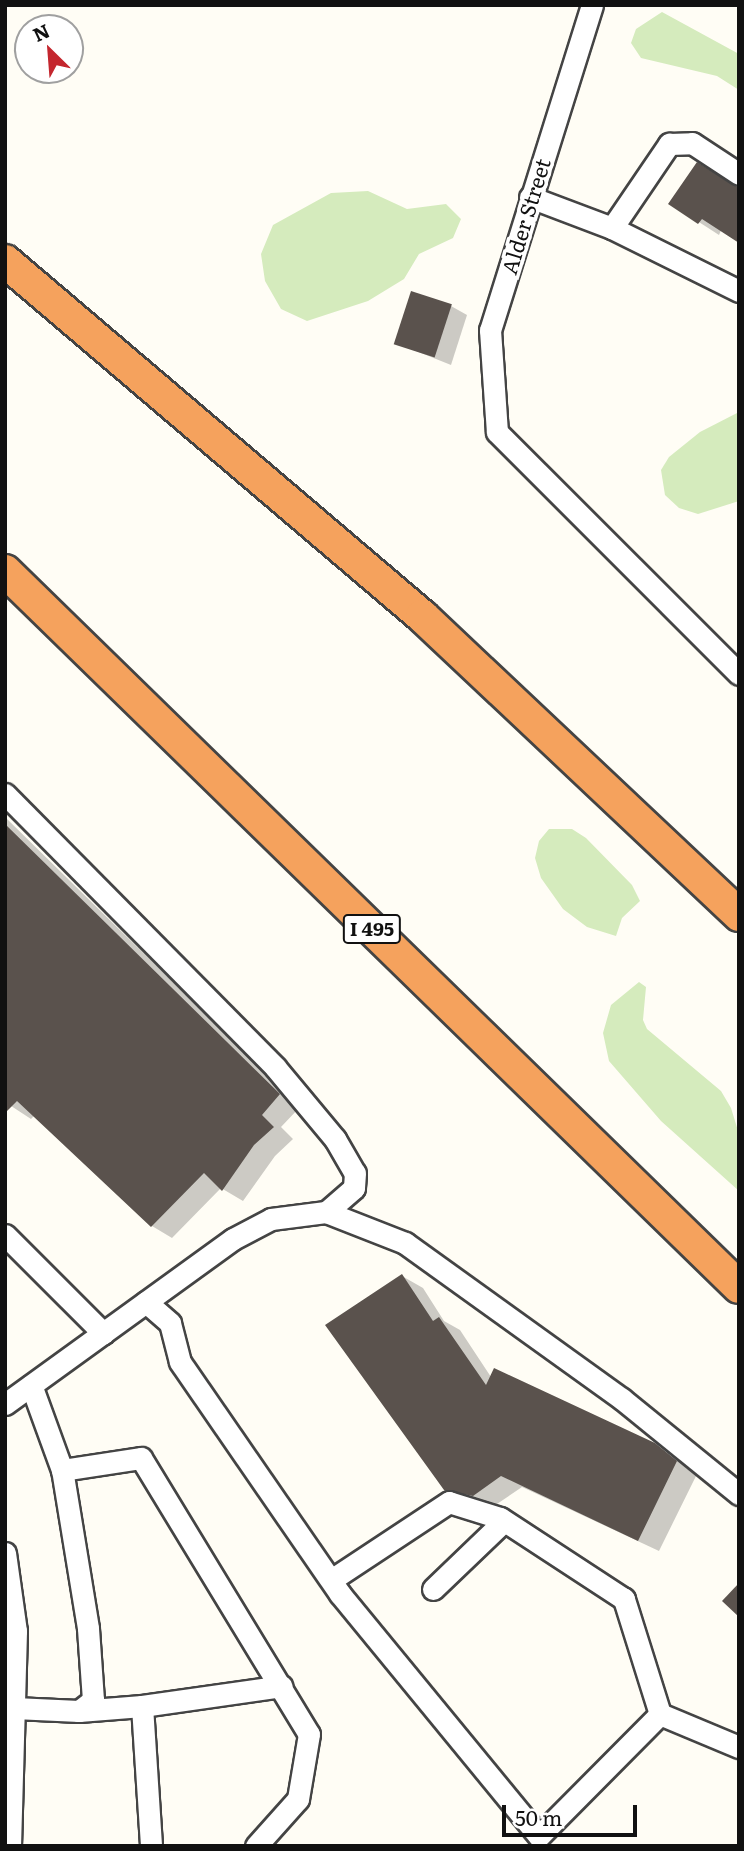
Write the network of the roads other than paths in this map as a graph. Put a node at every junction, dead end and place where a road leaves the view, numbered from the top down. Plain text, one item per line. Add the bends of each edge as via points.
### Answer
1 (592, 5) edge
2 (739, 174) edge
3 (530, 197) junction
4 (612, 228) junction
5 (5, 261) edge
6 (739, 291) edge
7 (5, 571) edge
8 (739, 674) edge
9 (5, 794) edge
10 (739, 915) edge
11 (326, 1212) junction
12 (5, 1235) edge
13 (739, 1287) edge
14 (146, 1302) junction
15 (103, 1333) junction
16 (31, 1385) junction
17 (5, 1404) edge
18 (62, 1470) junction
19 (739, 1494) edge
20 (504, 1521) junction
21 (5, 1553) edge
22 (331, 1580) junction
23 (433, 1589) dead end
24 (282, 1686) junction
25 (142, 1706) junction
26 (14, 1708) junction
27 (79, 1712) junction
28 (660, 1714) junction
29 (739, 1746) edge
30 (541, 1842) edge
31 (10, 1846) edge
32 (151, 1846) edge
33 (256, 1846) edge

1 - 3 street, Alder Street
2 - 4 street via 692,143 668,144
3 - 4 street
3 - 8 street, Alder Street via 491,330 497,432
4 - 6 street
5 - 10 highway via 402,598
7 - 13 highway, I 495
9 - 11 street via 275,1066 335,1139 355,1173 354,1188
11 - 14 street via 271,1219 233,1239
11 - 19 street via 405,1243 622,1399
12 - 15 street
14 - 15 street
14 - 22 street via 170,1323 180,1362
15 - 16 street
16 - 17 street
16 - 18 street
18 - 24 street via 141,1458
18 - 27 street via 89,1640 93,1700
20 - 22 street via 449,1502
20 - 23 street
20 - 28 street via 624,1600
21 - 26 street via 16,1631
22 - 30 street
24 - 25 street
24 - 33 street via 310,1734 298,1799
25 - 27 street
25 - 32 street
26 - 27 street
26 - 31 street
28 - 29 street
28 - 30 street

